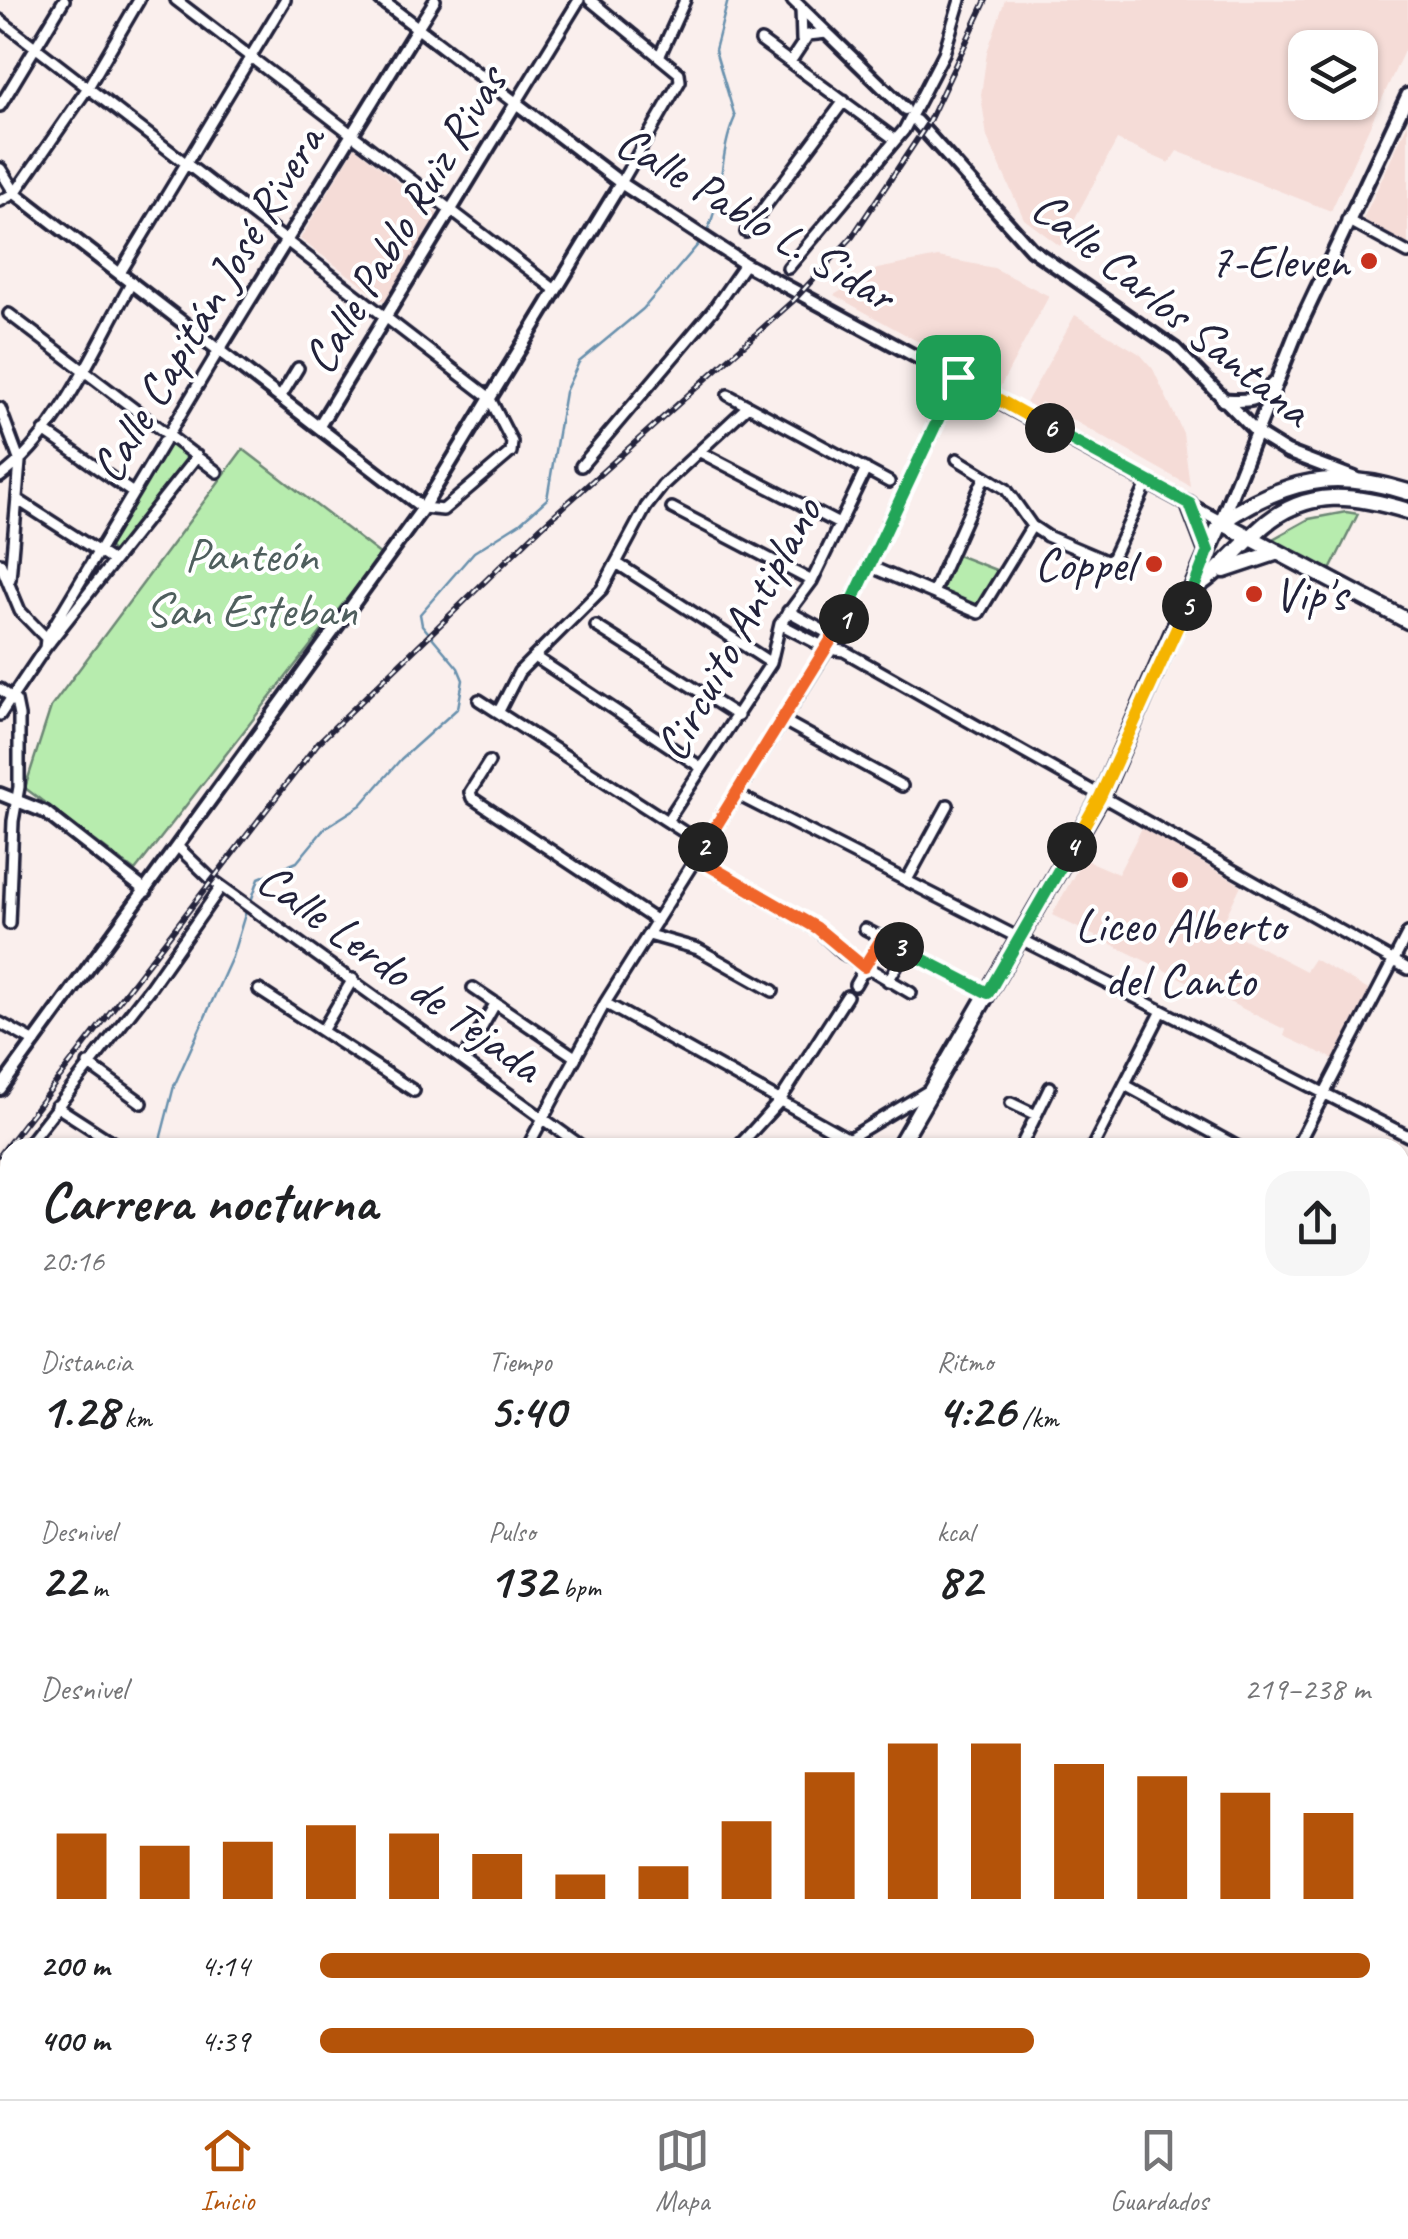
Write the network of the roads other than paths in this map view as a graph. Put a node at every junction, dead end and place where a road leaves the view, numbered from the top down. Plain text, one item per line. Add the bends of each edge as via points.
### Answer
1 (64, 0) edge
2 (139, 0) edge
3 (176, 0) edge
4 (284, 0) edge
5 (381, 0) edge
6 (435, 0) edge
7 (579, 0) edge
8 (590, 0) edge
9 (684, 0) edge
10 (960, 0) edge
11 (797, 4) edge
12 (0, 20) edge
13 (418, 27) junction
14 (830, 33) junction
15 (802, 40) junction
16 (761, 41) dead end
17 (34, 49) junction
18 (660, 56) junction
19 (251, 57) junction
20 (790, 62) junction
21 (87, 89) junction
22 (1408, 95) edge
23 (844, 101) junction
24 (516, 103) junction
25 (0, 106) edge
26 (904, 109) dead end
27 (916, 121) dead end
28 (351, 134) junction
29 (894, 138) junction
30 (184, 164) junction
31 (0, 170) edge
32 (622, 183) junction
33 (15, 193) junction
34 (0, 200) edge
35 (452, 211) junction
36 (1347, 220) junction
37 (746, 232) dead end
38 (285, 243) junction
39 (1408, 254) edge
40 (745, 264) junction
41 (788, 268) dead end
42 (120, 273) junction
43 (132, 282) junction
44 (554, 289) junction
45 (9, 314) dead end
46 (386, 318) junction
47 (218, 350) junction
48 (298, 368) dead end
49 (82, 369) junction
50 (1279, 377) junction
51 (956, 381) junction
52 (728, 395) dead end
53 (282, 396) junction
54 (489, 397) junction
55 (1224, 400) junction
56 (748, 406) junction
57 (0, 408) edge
58 (320, 426) junction
59 (44, 431) junction
60 (1258, 434) junction
61 (170, 436) junction
62 (702, 453) junction
63 (197, 456) junction
64 (957, 459) dead end
65 (20, 462) junction
66 (581, 466) dead end
67 (866, 469) junction
68 (218, 472) dead end
69 (985, 476) junction
70 (0, 477) edge
71 (1360, 480) junction
72 (889, 482) dead end
73 (1148, 482) junction
74 (1408, 492) edge
75 (133, 493) junction
76 (18, 500) junction
77 (1190, 504) junction
78 (423, 508) junction
79 (672, 508) dead end
80 (1408, 511) edge
81 (1221, 522) junction
82 (839, 524) junction
83 (1032, 526) junction
84 (1251, 538) junction
85 (1208, 551) junction
86 (99, 552) junction
87 (1275, 553) junction
88 (0, 562) edge
89 (114, 562) junction
90 (618, 564) junction
91 (869, 566) junction
92 (1214, 575) junction
93 (10, 579) junction
94 (812, 581) junction
95 (1194, 589) junction
96 (932, 594) junction
97 (788, 611) junction
98 (1408, 621) edge
99 (780, 624) junction
100 (596, 626) dead end
101 (836, 637) junction
102 (48, 643) junction
103 (828, 649) junction
104 (844, 651) junction
105 (535, 657) junction
106 (770, 663) junction
107 (0, 690) edge
108 (11, 696) junction
109 (479, 700) dead end
110 (500, 711) junction
111 (0, 715) edge
112 (738, 716) junction
113 (784, 721) junction
114 (489, 762) dead end
115 (702, 768) junction
116 (902, 786) dead end
117 (0, 794) edge
118 (736, 794) junction
119 (1100, 797) junction
120 (16, 798) junction
121 (948, 805) dead end
122 (666, 821) junction
123 (704, 846) junction
124 (179, 848) junction
125 (696, 858) junction
126 (907, 880) junction
127 (221, 887) junction
128 (146, 890) junction
129 (658, 921) junction
130 (9, 924) dead end
131 (865, 929) dead end
132 (1408, 933) edge
133 (648, 934) junction
134 (1020, 937) junction
135 (882, 938) junction
136 (906, 951) junction
137 (1393, 961) junction
138 (864, 967) junction
139 (1408, 969) edge
140 (353, 979) junction
141 (888, 981) junction
142 (856, 985) dead end
143 (473, 988) dead end
144 (259, 990) dead end
145 (773, 990) dead end
146 (988, 993) junction
147 (911, 994) dead end
148 (847, 996) dead end
149 (605, 1003) junction
150 (494, 1004) junction
151 (1162, 1011) junction
152 (0, 1024) edge
153 (322, 1031) junction
154 (35, 1042) junction
155 (575, 1057) junction
156 (464, 1059) junction
157 (88, 1064) junction
158 (1125, 1085) junction
159 (1050, 1087) dead end
160 (931, 1089) junction
161 (0, 1090) edge
162 (414, 1091) dead end
163 (1324, 1094) junction
164 (142, 1102) dead end
165 (779, 1102) junction
166 (1011, 1103) dead end
167 (56, 1106) junction
168 (1036, 1116) junction
169 (542, 1117) junction
170 (1408, 1136) edge
171 (32, 1138) edge
172 (106, 1138) edge
173 (532, 1138) edge
174 (570, 1138) edge
175 (746, 1138) edge
176 (846, 1138) edge
177 (850, 1138) edge
178 (904, 1138) edge
179 (1025, 1138) edge
180 (1097, 1138) edge
181 (1222, 1138) edge
182 (1301, 1138) edge

1 - 17 street
2 - 21 street
3 - 19 street
4 - 19 street
5 - 13 street, Calle Pablo L. Sidar
6 - 13 street, Calle Capitán José Rivera
7 - 24 street, Calle Pablo Ruiz Rivas
8 - 18 street
9 - 18 street
10 - 29 street via 944,53
11 - 14 street
11 - 15 street
12 - 17 street
13 - 24 street, Calle Pablo L. Sidar
13 - 28 street, Calle Capitán José Rivera
14 - 15 street
14 - 26 street
15 - 20 street
16 - 20 street
17 - 21 street
17 - 25 street
18 - 32 street via 680,81
19 - 28 street
19 - 30 street
20 - 23 street
21 - 30 street
21 - 33 street
22 - 36 main road
23 - 29 street
23 - 37 street
24 - 32 street, Calle Pablo L. Sidar
24 - 35 street, Calle Pablo Ruiz Rivas
27 - 55 street, Calle Carlos Santana via 1030,248 1150,330
28 - 35 street
28 - 38 street, Calle Capitán José Rivera
29 - 41 street
30 - 38 street
30 - 42 street
31 - 33 street
32 - 40 street, Calle Pablo L. Sidar
32 - 44 street
33 - 34 street
33 - 42 street
35 - 44 street
35 - 46 street, Calle Pablo Ruiz Rivas
36 - 39 street
36 - 50 main road
38 - 46 street
38 - 47 street, Calle Capitán José Rivera
40 - 51 street, Calle Pablo L. Sidar
40 - 66 street
42 - 43 street
43 - 47 street
43 - 49 street
44 - 54 street
45 - 49 street
46 - 54 street
46 - 58 street, Calle Pablo Ruiz Rivas
47 - 53 street
47 - 61 street, Calle Capitán José Rivera
48 - 53 street
49 - 59 street
49 - 61 street
50 - 55 main road via 1257,400
50 - 60 main road
51 - 73 street, Calle Pablo L. Sidar
51 - 91 street
52 - 56 street
53 - 58 street
54 - 78 street
54 - 78 street via 512,442 510,452 444,510
55 - 60 street, Calle Carlos Santana
56 - 62 street
56 - 67 street
57 - 65 street
58 - 78 street
59 - 65 street
59 - 75 street
60 - 71 street, Calle Carlos Santana
60 - 81 main road
61 - 63 street
61 - 75 street, Calle Capitán José Rivera
62 - 82 street
62 - 90 street via 662,485
63 - 68 street
63 - 89 street, Calle Capitán José Rivera
64 - 69 street
65 - 70 street
65 - 76 street
67 - 72 street
67 - 82 street, Circuito Antiplano
69 - 83 street via 1013,496
69 - 96 street
71 - 74 main road
71 - 81 main road via 1304,482
73 - 77 street, Calle Pablo L. Sidar
73 - 83 street via 1110,561
75 - 86 street, Calle Capitán José Rivera
76 - 86 street
76 - 93 street
77 - 81 street, Calle Pablo L. Sidar
77 - 85 main road
78 - 124 street
79 - 94 street
80 - 84 main road via 1362,496 1333,496 1284,512
81 - 84 main road
81 - 85 main road
82 - 94 street, Circuito Antiplano
83 - 96 street via 982,612
84 - 87 main road
84 - 92 main road
85 - 95 main road
86 - 89 street
86 - 102 street, Calle Capitán José Rivera
87 - 92 main road
87 - 98 main road
88 - 93 street
89 - 102 street, Calle Capitán José Rivera
90 - 105 street
90 - 106 street
91 - 96 street
91 - 101 street
92 - 95 main road
93 - 102 street via 20,611
94 - 97 street, Circuito Antiplano
95 - 119 main road
97 - 99 street, Circuito Antiplano
97 - 101 street
99 - 103 street
99 - 106 street, Circuito Antiplano
100 - 112 street
101 - 103 street
101 - 104 street
102 - 108 street, Calle Capitán José Rivera
103 - 104 street
103 - 113 street
104 - 119 street
105 - 110 street via 512,681
105 - 115 street
106 - 112 street, Circuito Antiplano
107 - 108 street
108 - 111 street, Calle Capitán José Rivera
108 - 120 street via 19,716
109 - 110 street, Circuito Antiplano
110 - 122 street, Circuito Antiplano
112 - 115 street, Circuito Antiplano
113 - 116 street
113 - 118 street
114 - 129 street via 472,798
115 - 122 street, Circuito Antiplano
117 - 120 street
118 - 123 street
118 - 126 street
119 - 134 main road
119 - 137 street
120 - 128 street via 45,812
120 - 130 street
121 - 126 street
122 - 123 street, Circuito Antiplano
123 - 125 street
124 - 127 street, Calle Lerdo de Tejada
124 - 128 street
125 - 129 street
125 - 138 street via 817,928
126 - 134 street
127 - 140 street, Calle Lerdo de Tejada
127 - 157 street
128 - 154 street
129 - 133 street
131 - 135 street
132 - 137 street
133 - 145 street via 698,950
133 - 149 street
134 - 146 main road
134 - 151 street
135 - 136 street
135 - 138 street
136 - 141 street
136 - 146 street
137 - 139 street
137 - 163 street
138 - 141 street
138 - 142 street
140 - 153 street
140 - 156 street, Calle Lerdo de Tejada
141 - 147 street
143 - 150 street
144 - 153 street
146 - 160 main road
148 - 165 street
149 - 155 street
149 - 165 street
150 - 155 street
150 - 156 street
151 - 158 street
151 - 163 street
152 - 154 street
153 - 162 street
154 - 161 street
155 - 169 street
156 - 169 street, Calle Lerdo de Tejada
157 - 164 street
157 - 167 street
158 - 180 street
158 - 181 street
159 - 168 street
160 - 177 street
160 - 178 main road
163 - 170 street
163 - 182 street
165 - 175 street
165 - 176 street
166 - 168 street
167 - 171 street
167 - 172 street
168 - 179 street
169 - 173 street
169 - 174 street, Calle Lerdo de Tejada

